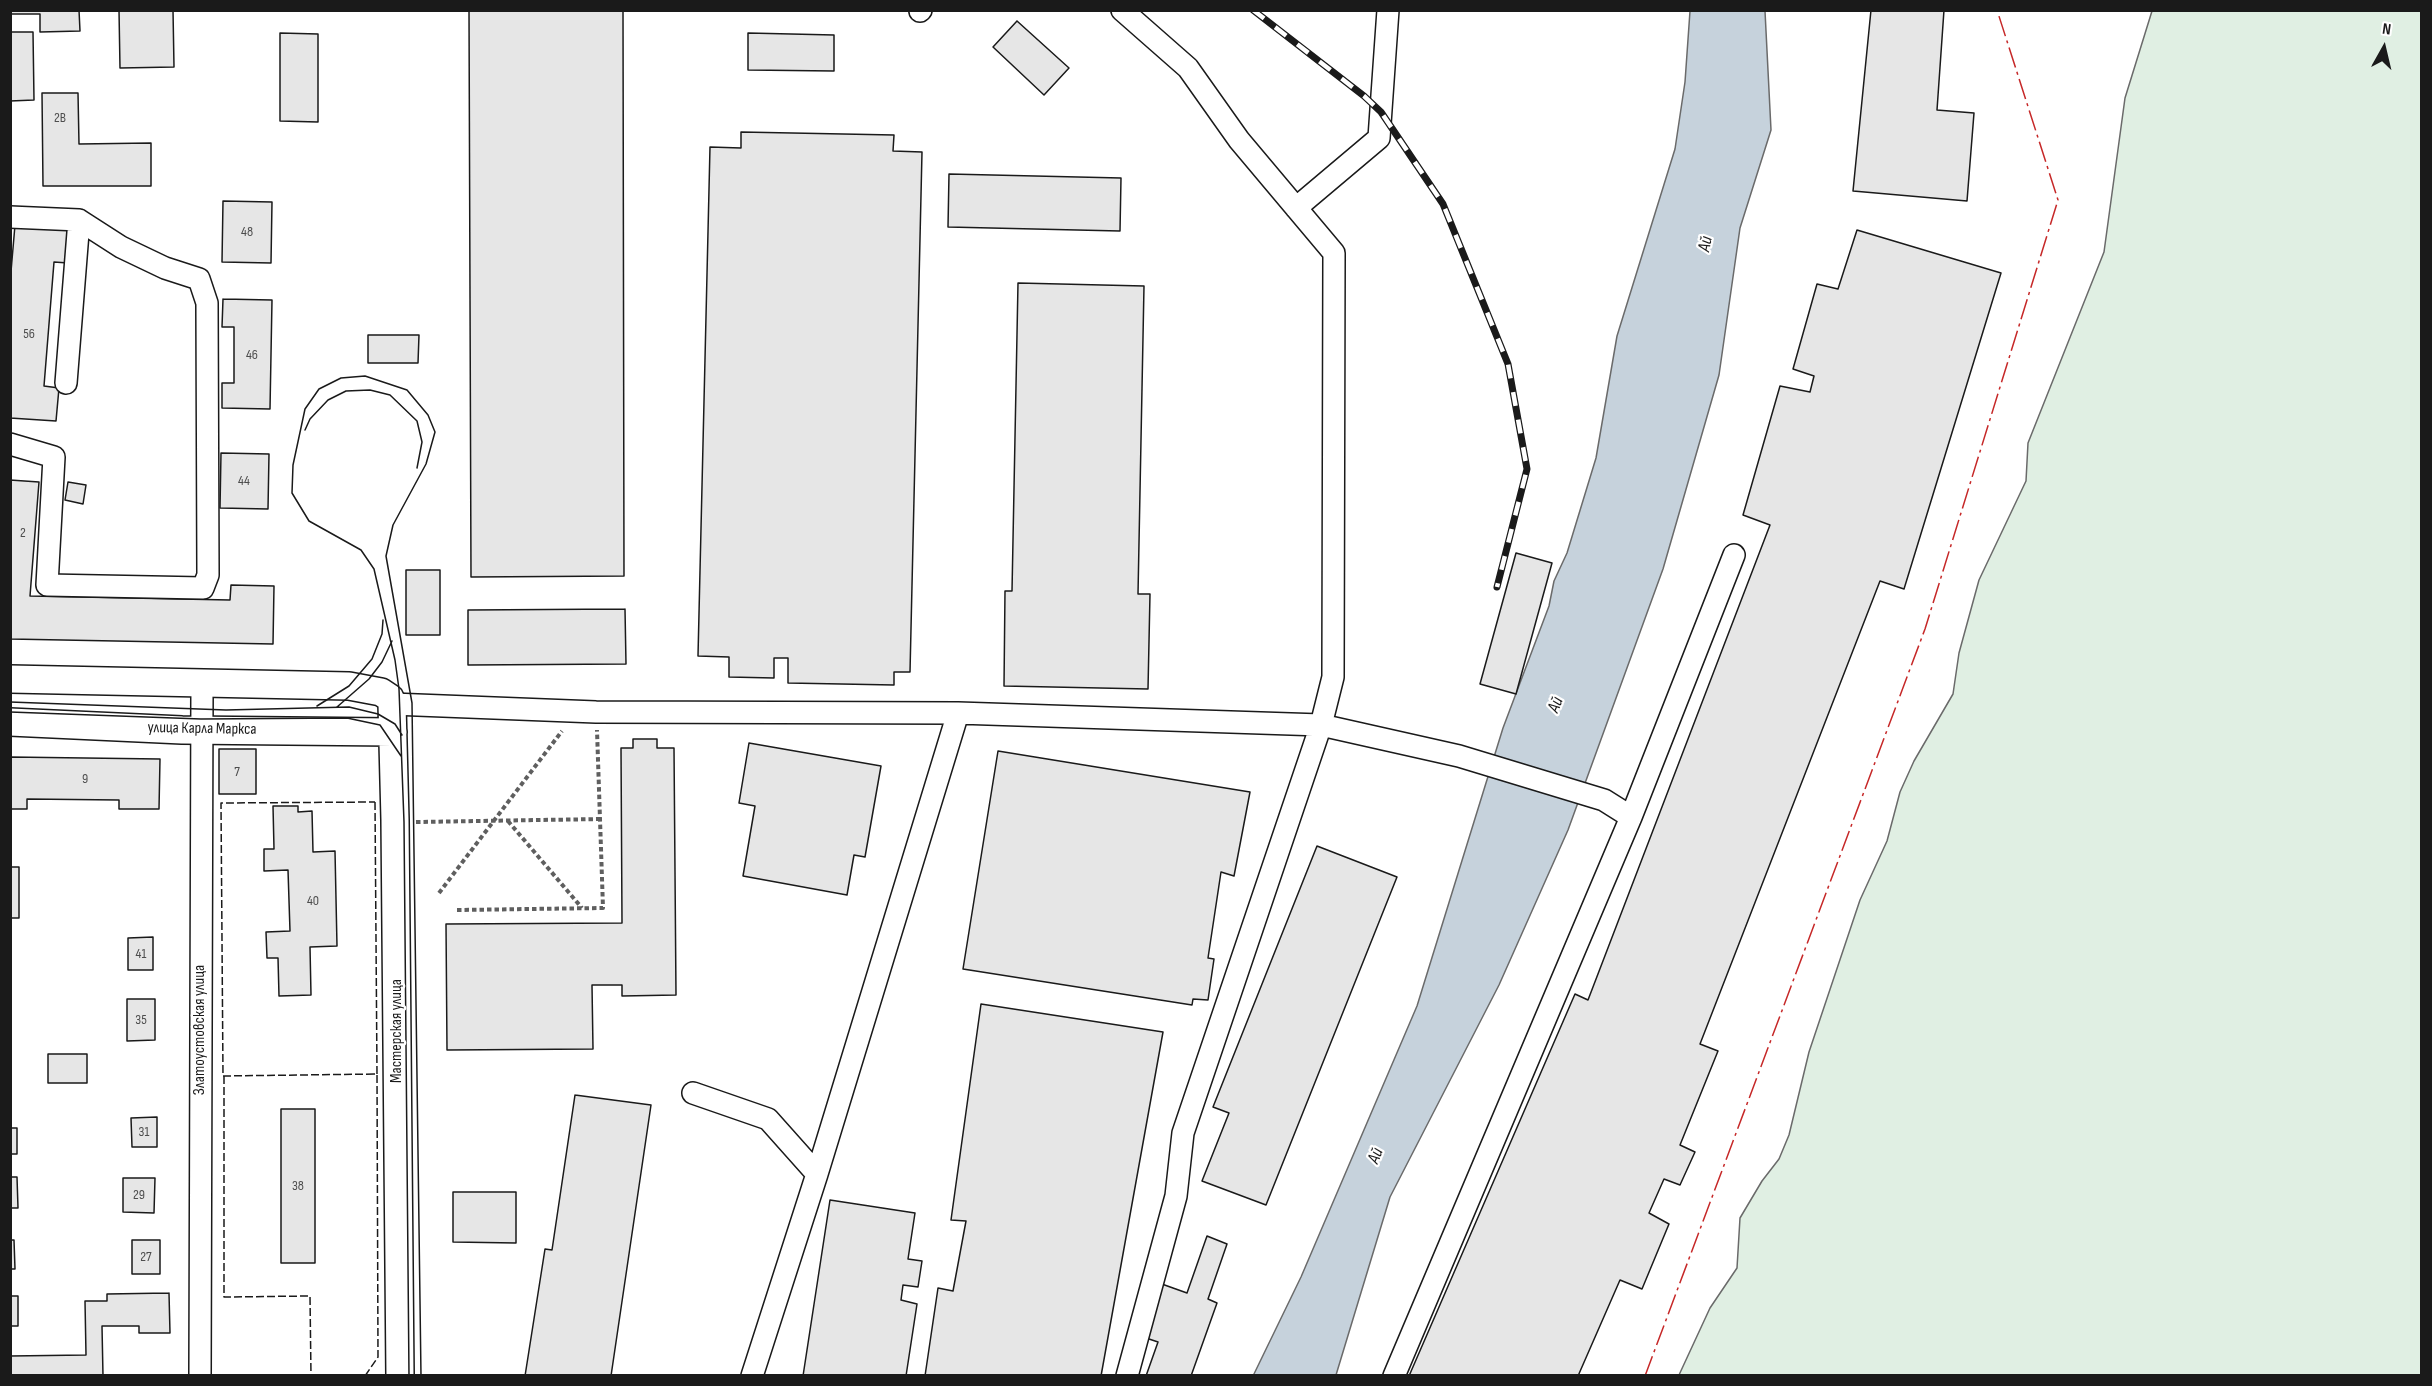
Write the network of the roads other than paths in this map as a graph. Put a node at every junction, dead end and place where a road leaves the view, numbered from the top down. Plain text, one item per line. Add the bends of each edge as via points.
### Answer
1 (1122, 10) edge
2 (1388, 10) edge
3 (1296, 208) junction
4 (10, 217) edge
5 (79, 220) junction
6 (66, 383) dead end
7 (10, 444) edge
8 (1734, 555) dead end
9 (10, 679) edge
10 (202, 685) junction
11 (387, 698) junction
12 (958, 713) junction
13 (10, 722) edge
14 (1321, 725) junction
15 (201, 730) junction
16 (393, 732) junction
17 (1631, 817) junction
18 (693, 1093) dead end
19 (817, 1174) junction
20 (200, 1376) edge
21 (400, 1376) edge
22 (752, 1376) edge
23 (1127, 1376) edge
24 (1394, 1376) edge

1 - 3 street via 1188,68 1239,140
2 - 3 street via 1379,138
3 - 14 street via 1334,253 1333,677
4 - 5 street
5 - 6 street
5 - 7 street via 130,252 199,279 207,303 208,575 203,588 47,585 54,458
8 - 17 street
9 - 10 main road
10 - 11 main road via 349,686
10 - 15 street, Златоустовская улица
11 - 12 street via 587,711
11 - 16 main road, Мастерская улица
12 - 14 street
12 - 19 street
13 - 15 main road, улица Карла Маркса
14 - 17 street via 1459,756 1604,800
14 - 23 street via 1182,1133 1176,1196
15 - 16 main road, улица Карла Маркса
15 - 20 street, Златоустовская улица
16 - 21 main road, Мастерская улица
17 - 24 street
18 - 19 street via 768,1119
19 - 22 street

